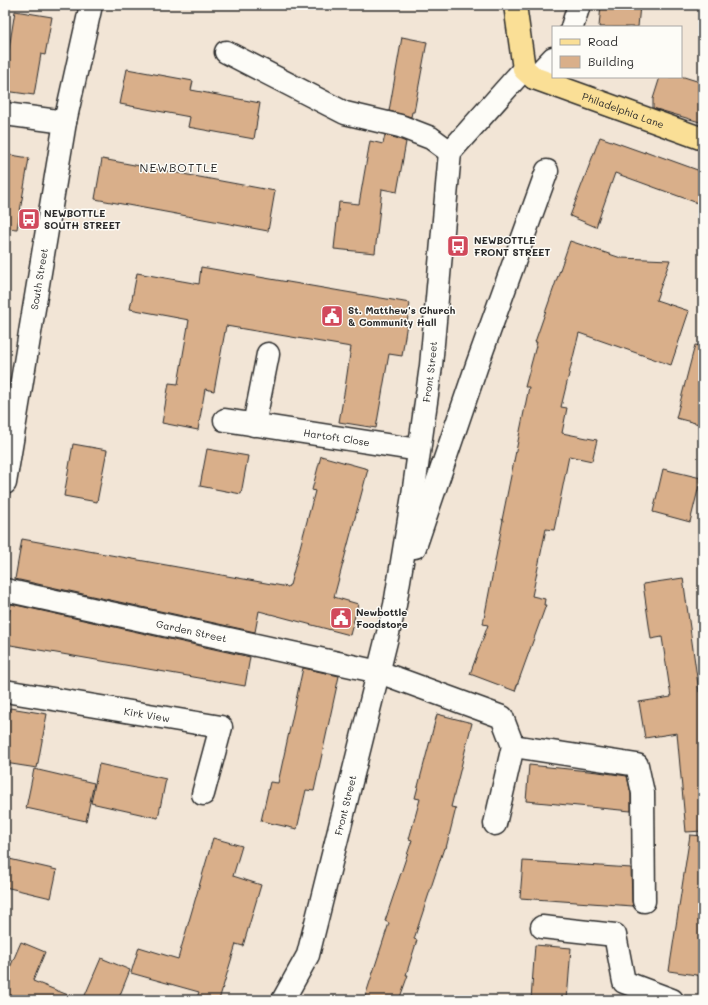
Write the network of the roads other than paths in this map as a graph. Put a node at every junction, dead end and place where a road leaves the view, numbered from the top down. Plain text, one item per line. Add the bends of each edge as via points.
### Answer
1 (91, 5) edge
2 (515, 5) edge
3 (579, 5) edge
4 (572, 26) edge
5 (226, 52) dead end
6 (552, 59) edge
7 (529, 74) junction
8 (5, 114) edge
9 (66, 122) junction
10 (703, 139) edge
11 (450, 152) junction
12 (547, 171) dead end
13 (268, 354) dead end
14 (13, 381) edge
15 (225, 420) dead end
16 (254, 425) junction
17 (419, 450) junction
18 (5, 483) edge
19 (5, 590) edge
20 (395, 605) junction
21 (379, 672) junction
22 (5, 691) edge
23 (513, 746) junction
24 (203, 794) dead end
25 (495, 824) dead end
26 (644, 901) dead end
27 (542, 927) dead end
28 (284, 1000) edge
29 (672, 1000) edge

1 - 9 street, South Street
2 - 7 main road
3 - 4 street
5 - 11 street via 344,113 400,126 431,138
6 - 7 street
7 - 10 main road, Philadelphia Lane
7 - 11 street
8 - 9 street
9 - 14 street, South Street
11 - 17 street, Front Street via 431,366
12 - 20 street, Front Street
13 - 16 street
14 - 18 street, South Street
15 - 16 street, Hartoft Close
16 - 17 street, Hartoft Close
17 - 20 street, Front Street
19 - 21 street, Garden Street
20 - 21 street, Front Street
21 - 23 street, Garden Street via 502,717
21 - 28 street, Front Street via 308,955
22 - 24 street, Kirk View via 221,728
23 - 25 street
23 - 26 street via 637,765 643,793
27 - 29 street via 616,935 624,982

